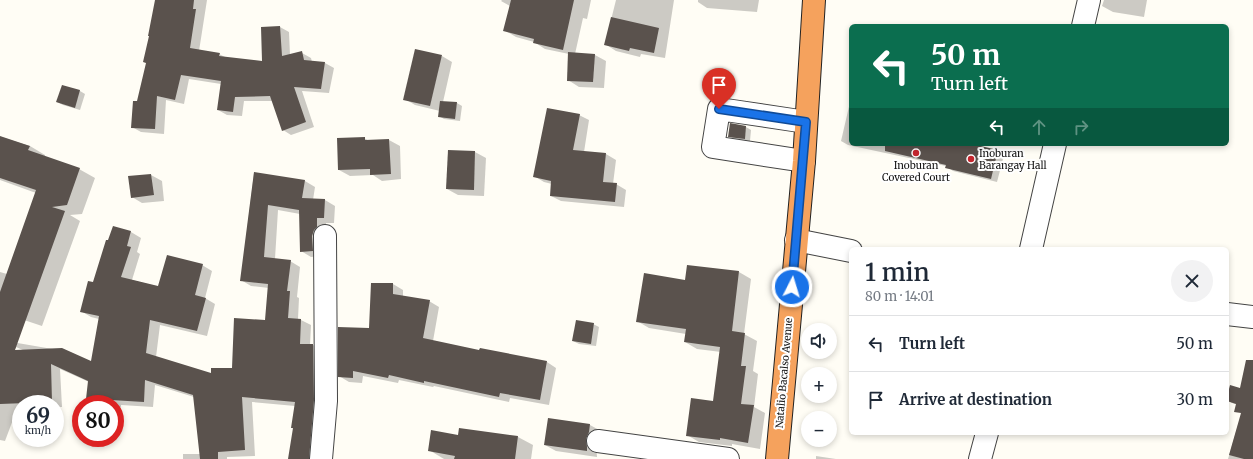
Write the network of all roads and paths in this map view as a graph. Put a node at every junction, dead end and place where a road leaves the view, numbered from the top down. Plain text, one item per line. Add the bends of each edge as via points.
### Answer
1 (814, 0) edge
2 (1089, 0) edge
3 (1083, 24) edge
4 (806, 122) junction
5 (1055, 146) edge
6 (804, 161) junction
7 (325, 236) dead end
8 (796, 240) junction
9 (1031, 247) edge
10 (849, 251) edge
11 (1229, 314) edge
12 (1253, 317) edge
13 (986, 435) edge
14 (598, 441) dead end
15 (321, 459) edge
16 (728, 459) edge
17 (776, 459) edge
18 (980, 459) edge

1 - 4 highway, Natalio Bacalso Avenue
2 - 3 street
4 - 6 highway, Natalio Bacalso Avenue
4 - 6 street via 719,109 714,147
5 - 9 street
6 - 8 highway, Natalio Bacalso Avenue
7 - 15 street via 326,401
8 - 10 street
8 - 17 highway, Natalio Bacalso Avenue
11 - 12 street
13 - 18 street
14 - 16 street

